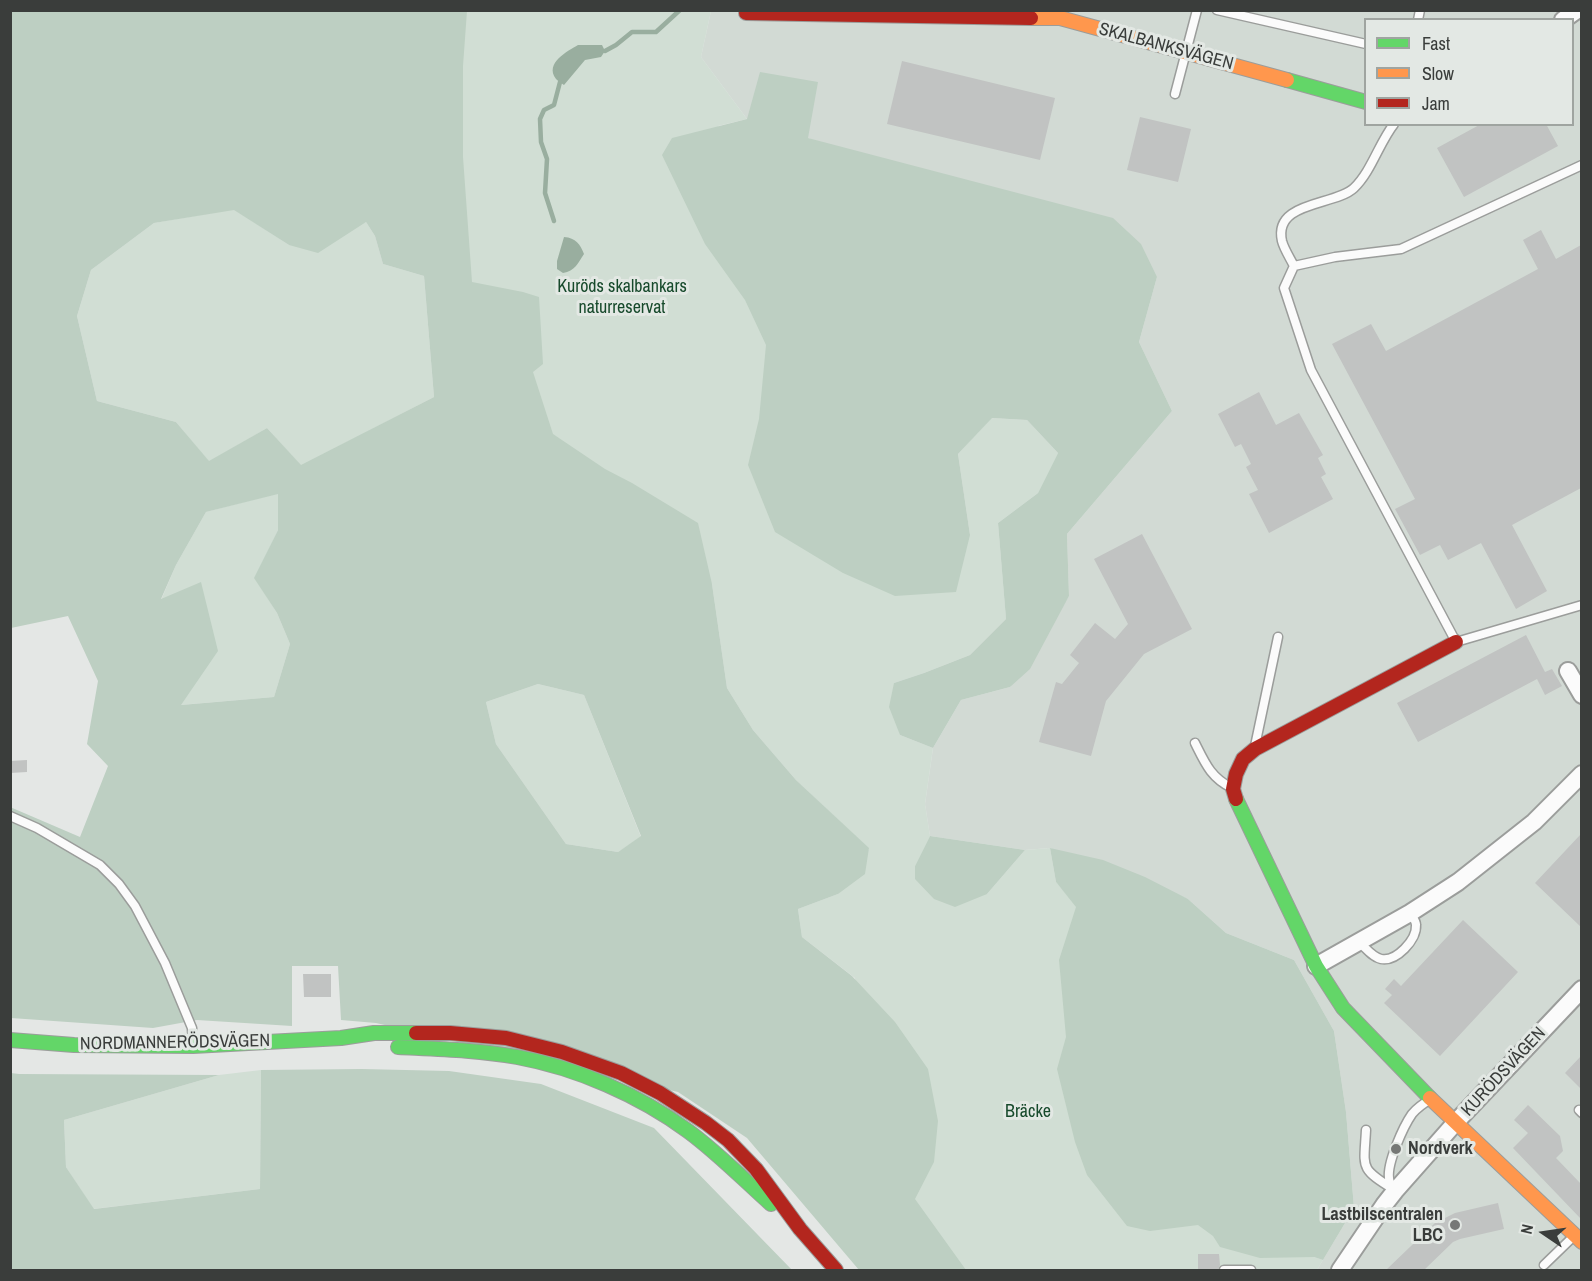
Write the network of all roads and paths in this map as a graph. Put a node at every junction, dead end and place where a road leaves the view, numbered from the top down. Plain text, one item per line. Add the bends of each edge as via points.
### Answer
1 (1197, 10) edge
2 (1217, 10) edge
3 (746, 13) dead end
4 (1364, 44) edge
5 (1186, 53) junction
6 (1175, 94) dead end
7 (1364, 102) edge
8 (1393, 126) edge
9 (1581, 165) edge
10 (1294, 266) junction
11 (1581, 605) edge
12 (1278, 637) dead end
13 (1456, 642) junction
14 (1568, 671) dead end
15 (1581, 695) edge
16 (1195, 743) dead end
17 (1255, 749) junction
18 (1581, 774) edge
19 (1233, 789) junction
20 (10, 816) edge
21 (1410, 913) junction
22 (1359, 942) junction
23 (1316, 966) junction
24 (1581, 988) edge
25 (340, 1038) junction
26 (10, 1040) edge
27 (193, 1046) junction
28 (1431, 1099) junction
29 (1456, 1122) junction
30 (1366, 1131) dead end
31 (1395, 1191) junction
32 (800, 1229) junction
33 (1578, 1238) edge
34 (1544, 1266) dead end
35 (836, 1270) edge
36 (1224, 1270) edge
37 (1251, 1270) edge
38 (1341, 1270) edge

1 - 5 lane
2 - 4 lane
3 - 5 street, SKALBANKSVÄGEN via 1060,18
5 - 6 lane
5 - 7 street, SKALBANKSVÄGEN
8 - 10 lane via 1354,187 1337,198 1307,205 1286,220 1282,241
9 - 10 lane via 1401,249
10 - 13 lane via 1284,288 1311,370
11 - 13 lane
12 - 17 lane
13 - 17 street
14 - 15 street
16 - 19 lane via 1214,776
17 - 19 street via 1243,759
18 - 21 street via 1534,822 1458,882
19 - 23 street
20 - 27 lane via 100,865 119,884 165,963 192,1028
21 - 22 street
21 - 22 lane via 1416,926 1414,936 1393,957 1378,959
22 - 23 street
23 - 28 street via 1343,1008
24 - 29 street, KURÖDSVÄGEN
25 - 27 street, NORDMANNERÖDSVÄGEN
25 - 32 street, NORDMANNERÖDSVÄGEN via 372,1045 495,1054 539,1062 593,1079 674,1121
25 - 32 street, NORDMANNERÖDSVÄGEN via 374,1033 450,1033 506,1038 621,1073 660,1093 728,1140 756,1169
26 - 27 street, NORDMANNERÖDSVÄGEN
28 - 29 street
28 - 31 lane via 1412,1114 1394,1153 1388,1177
29 - 31 street, KURÖDSVÄGEN
29 - 33 street
30 - 31 lane via 1364,1165 1370,1174
31 - 38 street, KURÖDSVÄGEN
32 - 35 street, NORDMANNERÖDSVÄGEN
33 - 34 lane
36 - 37 lane

